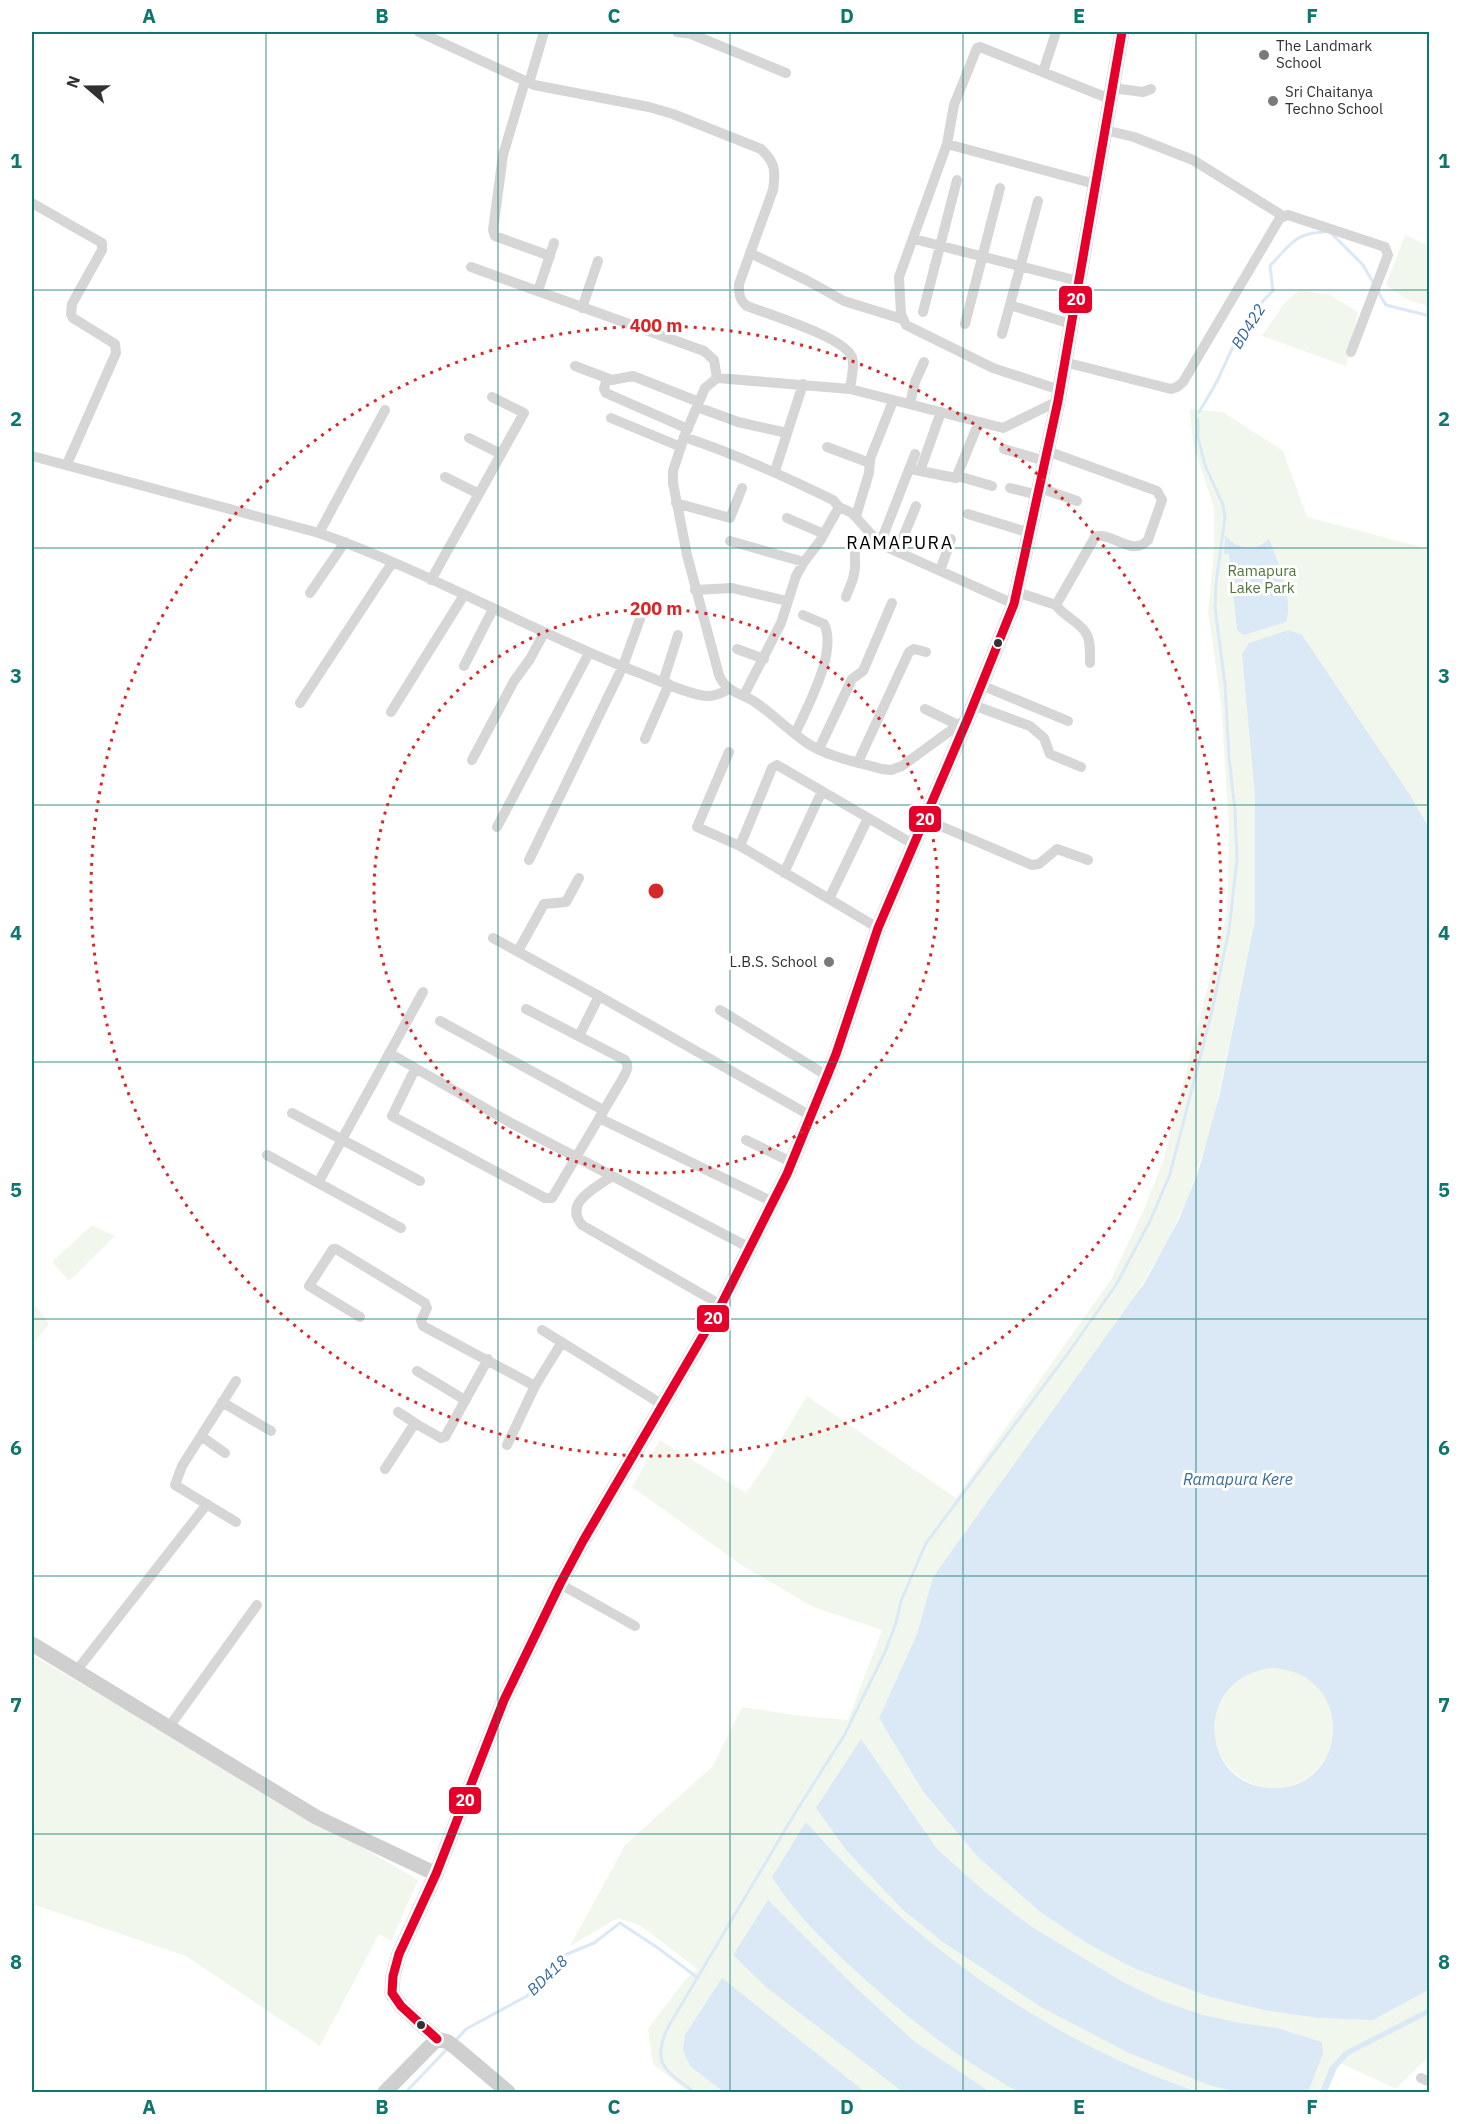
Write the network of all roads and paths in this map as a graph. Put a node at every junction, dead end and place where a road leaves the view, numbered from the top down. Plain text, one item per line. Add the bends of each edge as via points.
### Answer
1 (419, 32) edge
2 (544, 32) edge
3 (677, 32) edge
4 (1056, 32) edge
5 (1122, 32) edge
6 (1043, 72) junction
7 (786, 73) dead end
8 (527, 82) junction
9 (1151, 89) dead end
10 (1111, 94) junction
11 (1105, 130) junction
12 (947, 144) junction
13 (957, 180) dead end
14 (1095, 184) junction
15 (1000, 189) dead end
16 (1038, 201) dead end
17 (32, 203) edge
18 (1283, 216) junction
19 (914, 239) junction
20 (554, 243) dead end
21 (941, 246) junction
22 (750, 253) junction
23 (550, 256) junction
24 (981, 256) junction
25 (598, 261) dead end
26 (471, 267) dead end
27 (1021, 267) junction
28 (1078, 281) junction
29 (538, 291) junction
30 (1010, 305) junction
31 (582, 308) junction
32 (923, 312) dead end
33 (902, 319) junction
34 (965, 324) dead end
35 (1071, 324) junction
36 (1002, 334) dead end
37 (1351, 352) dead end
38 (924, 362) dead end
39 (1064, 362) junction
40 (575, 366) dead end
41 (607, 378) junction
42 (717, 378) junction
43 (803, 384) junction
44 (850, 389) junction
45 (1059, 395) junction
46 (492, 397) dead end
47 (893, 401) junction
48 (910, 404) junction
49 (698, 405) junction
50 (385, 410) dead end
51 (941, 412) junction
52 (611, 418) dead end
53 (979, 422) junction
54 (787, 433) junction
55 (469, 438) dead end
56 (684, 438) junction
57 (827, 447) dead end
58 (1004, 449) dead end
59 (501, 454) junction
60 (915, 454) dead end
61 (32, 456) edge
62 (1046, 456) junction
63 (870, 463) junction
64 (67, 464) junction
65 (915, 470) junction
66 (775, 471) junction
67 (958, 476) junction
68 (445, 477) dead end
69 (992, 486) dead end
70 (742, 488) dead end
71 (1010, 488) dead end
72 (1039, 492) junction
73 (479, 494) junction
74 (1077, 501) dead end
75 (676, 503) junction
76 (916, 506) dead end
77 (839, 507) junction
78 (968, 514) dead end
79 (856, 516) junction
80 (787, 518) dead end
81 (319, 533) junction
82 (1030, 533) junction
83 (824, 534) junction
84 (951, 539) dead end
85 (730, 541) dead end
86 (345, 542) junction
87 (876, 542) junction
88 (897, 552) junction
89 (804, 562) junction
90 (392, 563) junction
91 (940, 571) junction
92 (431, 580) junction
93 (695, 590) junction
94 (310, 593) dead end
95 (464, 595) junction
96 (846, 597) dead end
97 (1016, 598) junction
98 (788, 601) junction
99 (892, 603) dead end
100 (1056, 605) junction
101 (644, 608) dead end
102 (493, 609) junction
103 (803, 615) dead end
104 (544, 633) junction
105 (678, 635) dead end
106 (737, 649) dead end
107 (926, 652) dead end
108 (589, 653) junction
109 (764, 659) junction
110 (1090, 663) dead end
111 (464, 666) dead end
112 (623, 666) junction
113 (666, 683) junction
114 (981, 685) junction
115 (729, 689) junction
116 (744, 695) junction
117 (300, 703) dead end
118 (925, 709) dead end
119 (391, 712) dead end
120 (966, 716) junction
121 (1068, 721) dead end
122 (795, 734) junction
123 (645, 739) dead end
124 (819, 749) junction
125 (729, 752) dead end
126 (471, 760) dead end
127 (858, 762) junction
128 (1081, 767) dead end
129 (822, 791) junction
130 (868, 818) junction
131 (924, 819) junction
132 (497, 827) dead end
133 (913, 844) junction
134 (740, 846) junction
135 (529, 860) dead end
136 (1088, 860) dead end
137 (784, 873) junction
138 (579, 878) dead end
139 (830, 899) junction
140 (878, 928) junction
141 (493, 938) dead end
142 (518, 951) junction
143 (423, 992) dead end
144 (599, 996) junction
145 (526, 1009) dead end
146 (720, 1010) dead end
147 (440, 1021) dead end
148 (579, 1036) junction
149 (389, 1053) junction
150 (415, 1069) junction
151 (826, 1075) junction
152 (292, 1113) dead end
153 (601, 1114) junction
154 (811, 1116) junction
155 (803, 1136) junction
156 (342, 1139) junction
157 (746, 1140) dead end
158 (267, 1155) dead end
159 (577, 1158) junction
160 (785, 1159) junction
161 (612, 1176) junction
162 (784, 1179) junction
163 (420, 1181) dead end
164 (318, 1183) junction
165 (773, 1202) junction
166 (401, 1228) dead end
167 (750, 1248) junction
168 (721, 1305) junction
169 (360, 1317) dead end
170 (542, 1330) dead end
171 (562, 1342) junction
172 (488, 1359) junction
173 (417, 1371) dead end
174 (236, 1381) dead end
175 (535, 1386) junction
176 (465, 1400) junction
177 (222, 1402) junction
178 (663, 1405) junction
179 (398, 1412) dead end
180 (418, 1425) junction
181 (271, 1431) dead end
182 (201, 1436) junction
183 (507, 1445) dead end
184 (225, 1453) dead end
185 (386, 1469) dead end
186 (207, 1503) junction
187 (236, 1522) dead end
188 (560, 1584) junction
189 (257, 1605) dead end
190 (635, 1626) dead end
191 (32, 1644) edge
192 (77, 1670) junction
193 (169, 1727) junction
194 (436, 1875) junction
195 (447, 2043) junction
196 (385, 2092) edge
197 (508, 2092) edge

1 - 8 street
2 - 8 street
3 - 7 street via 691,34
4 - 6 street
5 - 10 main road
6 - 10 street
6 - 12 street via 977,48 954,105
8 - 22 street via 649,107 760,149 775,166 775,177
8 - 23 street via 503,155 493,230 495,236
9 - 10 street
10 - 11 main road
11 - 14 main road
11 - 18 street via 1193,160
12 - 14 street
12 - 19 street
13 - 21 street
14 - 28 main road
15 - 24 street
16 - 27 street
17 - 64 street via 103,246 72,304 71,314 115,344 116,353
18 - 37 street via 1385,247 1388,255
18 - 39 street via 1178,387 1171,389
19 - 21 street
19 - 33 street via 899,277
20 - 23 street
21 - 24 street
21 - 32 street
22 - 33 street via 844,301
22 - 44 street via 739,284 741,302 847,349 853,367
23 - 29 street
24 - 27 street
24 - 34 street
25 - 31 street
26 - 29 street
27 - 28 street
27 - 30 street
28 - 35 main road
29 - 31 street
30 - 35 street
30 - 36 street
31 - 42 street via 704,351 714,360
33 - 45 street via 906,326 993,369
35 - 39 main road
38 - 48 street
39 - 45 main road
40 - 41 street
41 - 49 street via 633,376
41 - 56 street via 606,393
42 - 43 street
42 - 49 street via 705,388
43 - 44 street
43 - 54 street
44 - 47 street
45 - 53 street via 1006,427
45 - 62 main road
46 - 59 street via 524,413
47 - 48 street
47 - 63 street
48 - 51 street
49 - 54 street via 738,422
49 - 56 street
50 - 81 street
51 - 53 street
51 - 65 street
52 - 56 street
53 - 67 street
54 - 66 street
55 - 59 street
56 - 66 street
56 - 75 street via 673,471
57 - 63 street
58 - 62 street
59 - 73 street
60 - 65 street
61 - 64 street
62 - 72 main road
62 - 100 street via 1156,491 1162,500 1144,544 1130,546 1095,537
63 - 79 street
64 - 81 street
65 - 67 street via 952,479
65 - 87 street
66 - 77 street via 833,500
67 - 69 street
68 - 73 street
70 - 75 street via 729,519
71 - 72 street
72 - 74 street
72 - 82 main road
73 - 92 street
75 - 93 street
76 - 88 street
77 - 79 street
77 - 83 street
78 - 82 street
79 - 87 street
80 - 83 street
81 - 86 street
82 - 97 main road
83 - 89 street
84 - 91 street
85 - 89 street
86 - 90 street
86 - 94 street
87 - 88 street
87 - 96 street via 860,542 855,548 855,574
88 - 91 street
89 - 98 street
90 - 92 street
90 - 117 street
91 - 97 street
92 - 95 street
93 - 98 street via 732,588
93 - 115 street via 719,675
95 - 102 street
95 - 119 street
97 - 100 street
97 - 114 main road
98 - 109 street
99 - 124 street via 863,671 852,679
100 - 110 street via 1087,633
101 - 112 street
102 - 104 street
102 - 111 street
103 - 122 street via 824,624 826,655
104 - 108 street
104 - 126 street
105 - 113 street
106 - 109 street
107 - 127 street via 909,652
108 - 112 street
108 - 132 street
109 - 116 street
112 - 113 street
112 - 135 street
113 - 115 street via 708,696
113 - 123 street
114 - 120 main road
114 - 121 street
115 - 116 street
116 - 122 street
118 - 120 street
120 - 127 street via 902,766 891,770
120 - 128 street via 1030,726 1044,738 1050,754
120 - 131 main road
122 - 124 street
124 - 127 street
125 - 134 street via 697,828
129 - 130 street
129 - 134 street via 774,766
129 - 137 street
130 - 133 street
130 - 139 street
131 - 133 main road
131 - 136 street via 1032,865 1057,849
133 - 140 main road
134 - 137 street
137 - 139 street
138 - 142 street via 566,902 544,904
139 - 140 street
140 - 151 main road
141 - 142 street
142 - 144 street
143 - 149 street
144 - 148 street
144 - 154 street
145 - 148 street
146 - 151 street
147 - 153 street
148 - 153 street via 627,1063
149 - 150 street
149 - 156 street
150 - 159 street
150 - 159 street via 392,1116 549,1199 555,1196
151 - 154 main road
152 - 156 street
153 - 159 street
153 - 165 street
154 - 155 main road
155 - 160 street via 796,1134
155 - 162 main road
156 - 163 street
156 - 164 street
157 - 160 street
158 - 164 street
159 - 161 street
160 - 162 street via 779,1174
161 - 167 street
161 - 168 street via 578,1202 576,1217 582,1225
162 - 165 main road
164 - 166 street
165 - 167 main road
167 - 168 main road
168 - 178 main road
169 - 172 street via 309,1286 333,1249 425,1303 423,1326
170 - 171 street
171 - 175 street
171 - 178 street
172 - 175 street
172 - 176 street
173 - 176 street
174 - 177 street
175 - 183 street
176 - 180 street via 445,1437
177 - 181 street
177 - 182 street
178 - 188 main road
179 - 180 street
180 - 185 street via 413,1426
182 - 184 street
182 - 186 street via 182,1466 176,1485
186 - 187 street
186 - 192 street
188 - 190 street
188 - 194 main road via 504,1700
189 - 193 street
191 - 192 main road
192 - 193 main road
193 - 194 main road via 316,1817
194 - 195 main road via 399,1954 392,1993 401,2006
195 - 196 main road
195 - 197 main road

